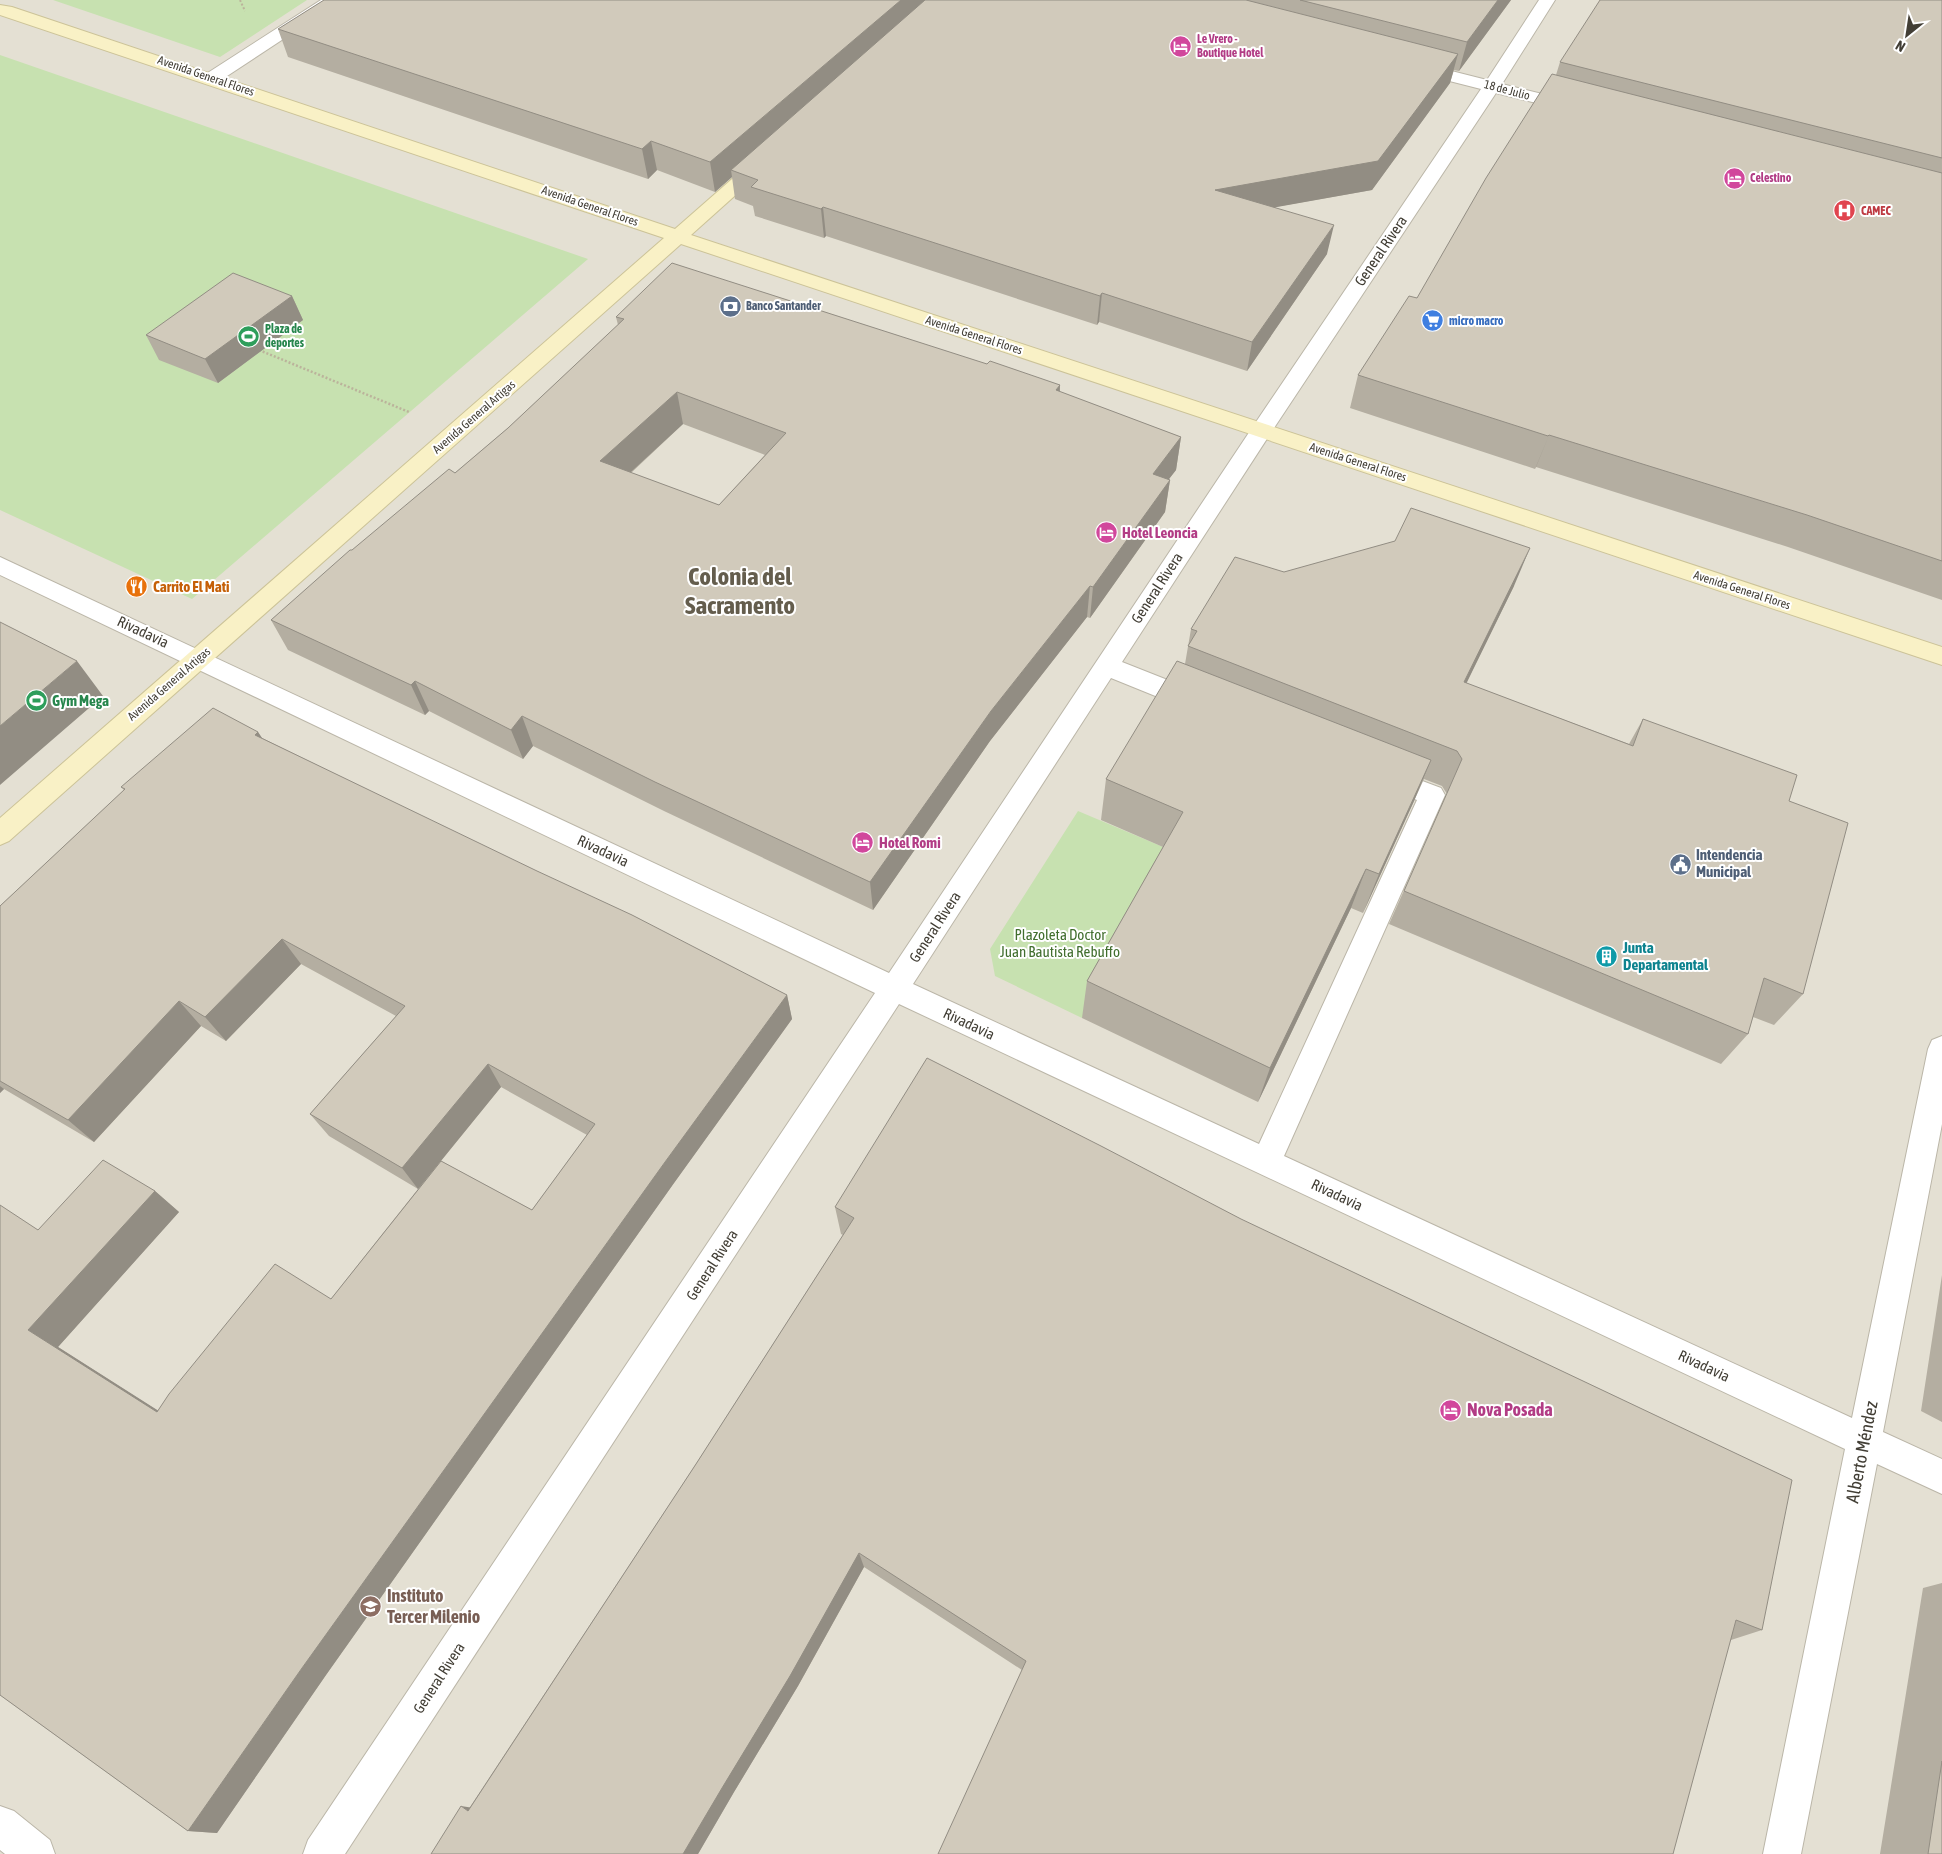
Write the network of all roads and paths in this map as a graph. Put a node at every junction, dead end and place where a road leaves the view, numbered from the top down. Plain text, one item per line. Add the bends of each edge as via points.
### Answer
1 (332, 0) edge
2 (1547, 0) edge
3 (3, 6) edge
4 (1397, 62) edge
5 (212, 78) junction
6 (1492, 86) junction
7 (1588, 111) edge
8 (775, 151) edge
9 (678, 236) junction
10 (256, 348) edge
11 (409, 412) dead end
12 (1261, 430) junction
13 (0, 565) edge
14 (1942, 656) edge
15 (198, 658) junction
16 (1106, 666) junction
17 (1215, 709) edge
18 (1360, 766) edge
19 (0, 834) edge
20 (894, 990) junction
21 (1942, 1049) edge
22 (1266, 1162) junction
23 (1864, 1440) junction
24 (1942, 1477) edge
25 (0, 1825) edge
26 (36, 1854) edge
27 (322, 1854) edge
28 (1782, 1854) edge

1 - 5 street
2 - 6 street, General Rivera
3 - 5 street, Avenida General Flores
4 - 6 street, 18 de Julio
5 - 9 street, Avenida General Flores
6 - 7 street, 18 de Julio
6 - 12 street, General Rivera
8 - 9 street, Avenida General Artigas
9 - 12 street, Avenida General Flores
9 - 15 street, Avenida General Artigas
10 - 11 path
12 - 14 street, Avenida General Flores
12 - 16 street, General Rivera
13 - 15 street, Rivadavia
15 - 19 street, Avenida General Artigas
15 - 20 street, Rivadavia
16 - 17 street
16 - 20 street, General Rivera
18 - 22 street via 1432,795
20 - 22 street, Rivadavia
20 - 27 street, General Rivera
21 - 23 street, Alberto Méndez
22 - 23 street, Rivadavia
23 - 24 street, Rivadavia
23 - 28 street, Alberto Méndez
25 - 26 street

